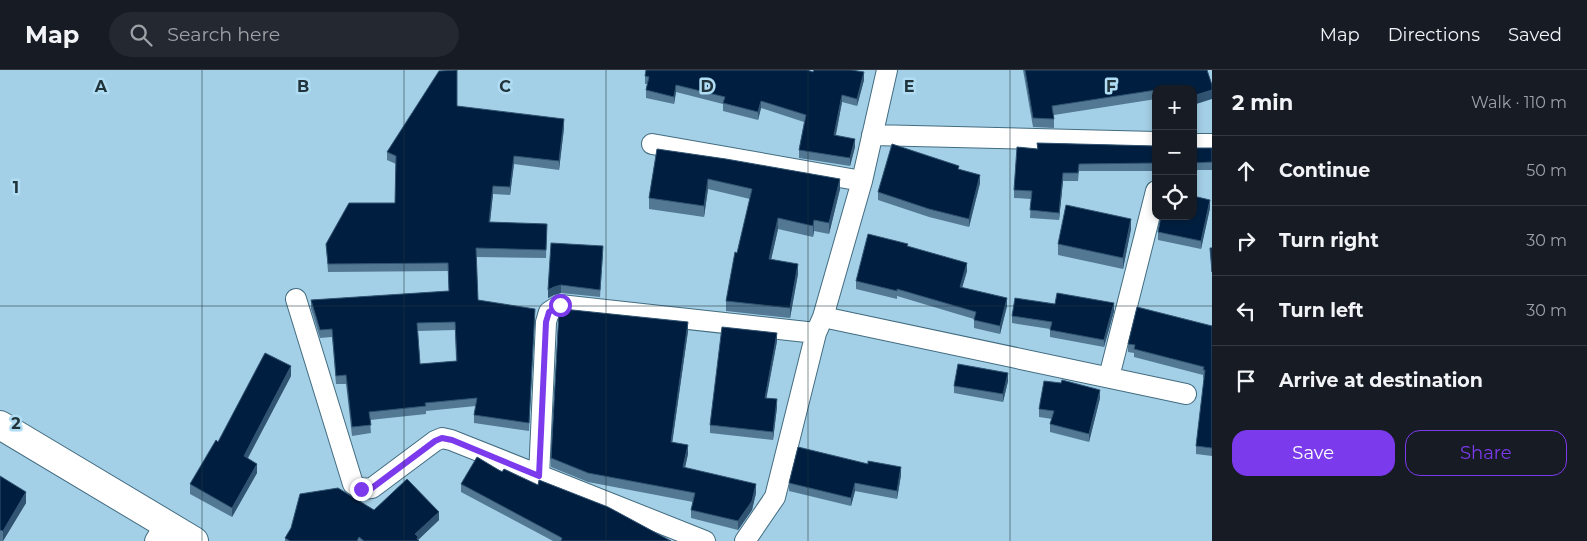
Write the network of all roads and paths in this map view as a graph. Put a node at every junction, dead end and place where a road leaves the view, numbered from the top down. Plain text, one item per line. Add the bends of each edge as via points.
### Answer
1 (887, 70) edge
2 (872, 135) junction
3 (1152, 142) edge
4 (652, 144) dead end
5 (1197, 144) edge
6 (1212, 144) edge
7 (862, 181) junction
8 (1152, 206) edge
9 (296, 299) dead end
10 (820, 325) junction
11 (1109, 378) junction
12 (1186, 394) dead end
13 (0, 425) edge
14 (539, 476) junction
15 (160, 532) edge
16 (194, 541) edge
17 (705, 541) edge
18 (745, 541) edge

1 - 2 street
2 - 3 street
2 - 7 street
4 - 7 street
5 - 6 street
7 - 10 street
8 - 11 street
9 - 14 street via 354,484 361,489 372,488 442,438
10 - 11 street
10 - 14 street via 560,305 549,312 546,322
10 - 18 street via 775,497
11 - 12 street
13 - 15 main road
14 - 17 street
15 - 16 main road

